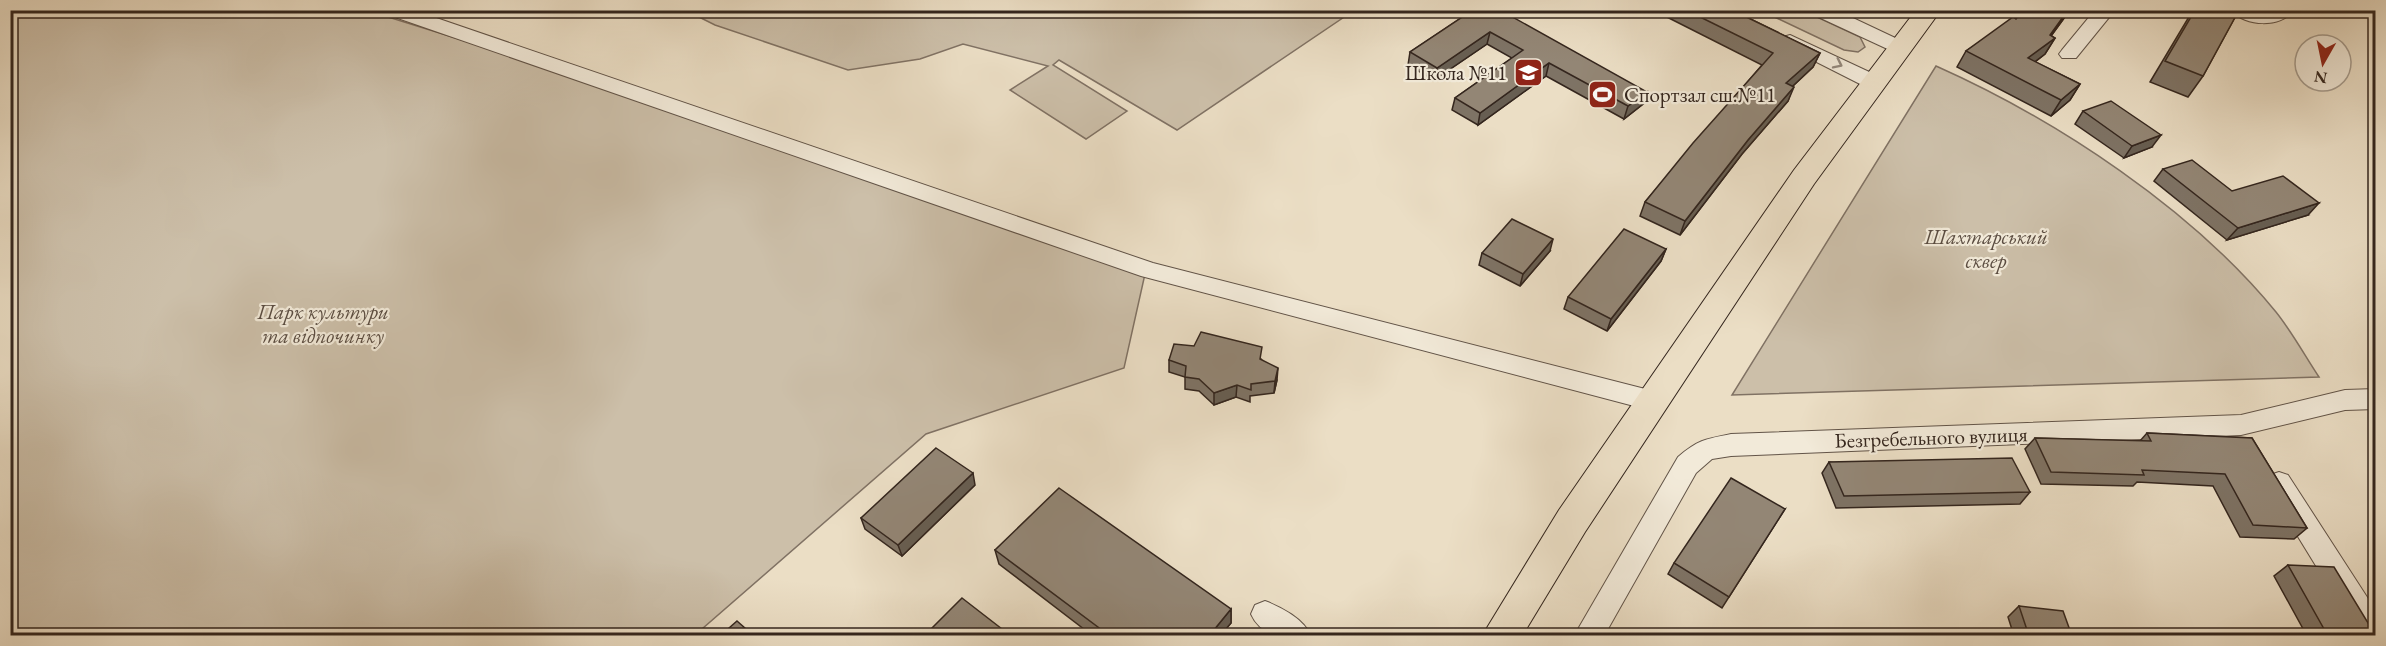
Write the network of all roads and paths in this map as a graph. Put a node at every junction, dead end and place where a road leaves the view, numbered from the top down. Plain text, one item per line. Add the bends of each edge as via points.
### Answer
1 (393, 10) edge
2 (1819, 10) edge
3 (1929, 10) edge
4 (2106, 10) edge
5 (2240, 10) edge
6 (2285, 10) edge
7 (1770, 31) edge
8 (1901, 48) junction
9 (2070, 54) dead end
10 (1873, 82) junction
11 (2376, 399) edge
12 (1653, 401) junction
13 (2254, 446) junction
14 (1265, 614) dead end
15 (1297, 636) edge
16 (1501, 636) edge
17 (1588, 636) edge
18 (2375, 636) edge

1 - 12 street via 1149,270
2 - 8 street
3 - 8 main road
4 - 9 street
5 - 6 street via 2261,18 2279,17
7 -> 10 street
8 - 10 main road
10 - 12 main road
11 - 13 street, Безгребельного вулиця via 2345,400
12 - 16 main road
13 - 17 street, Безгребельного вулиця via 1731,445 1705,450 1687,465
13 - 18 street
14 - 15 street

